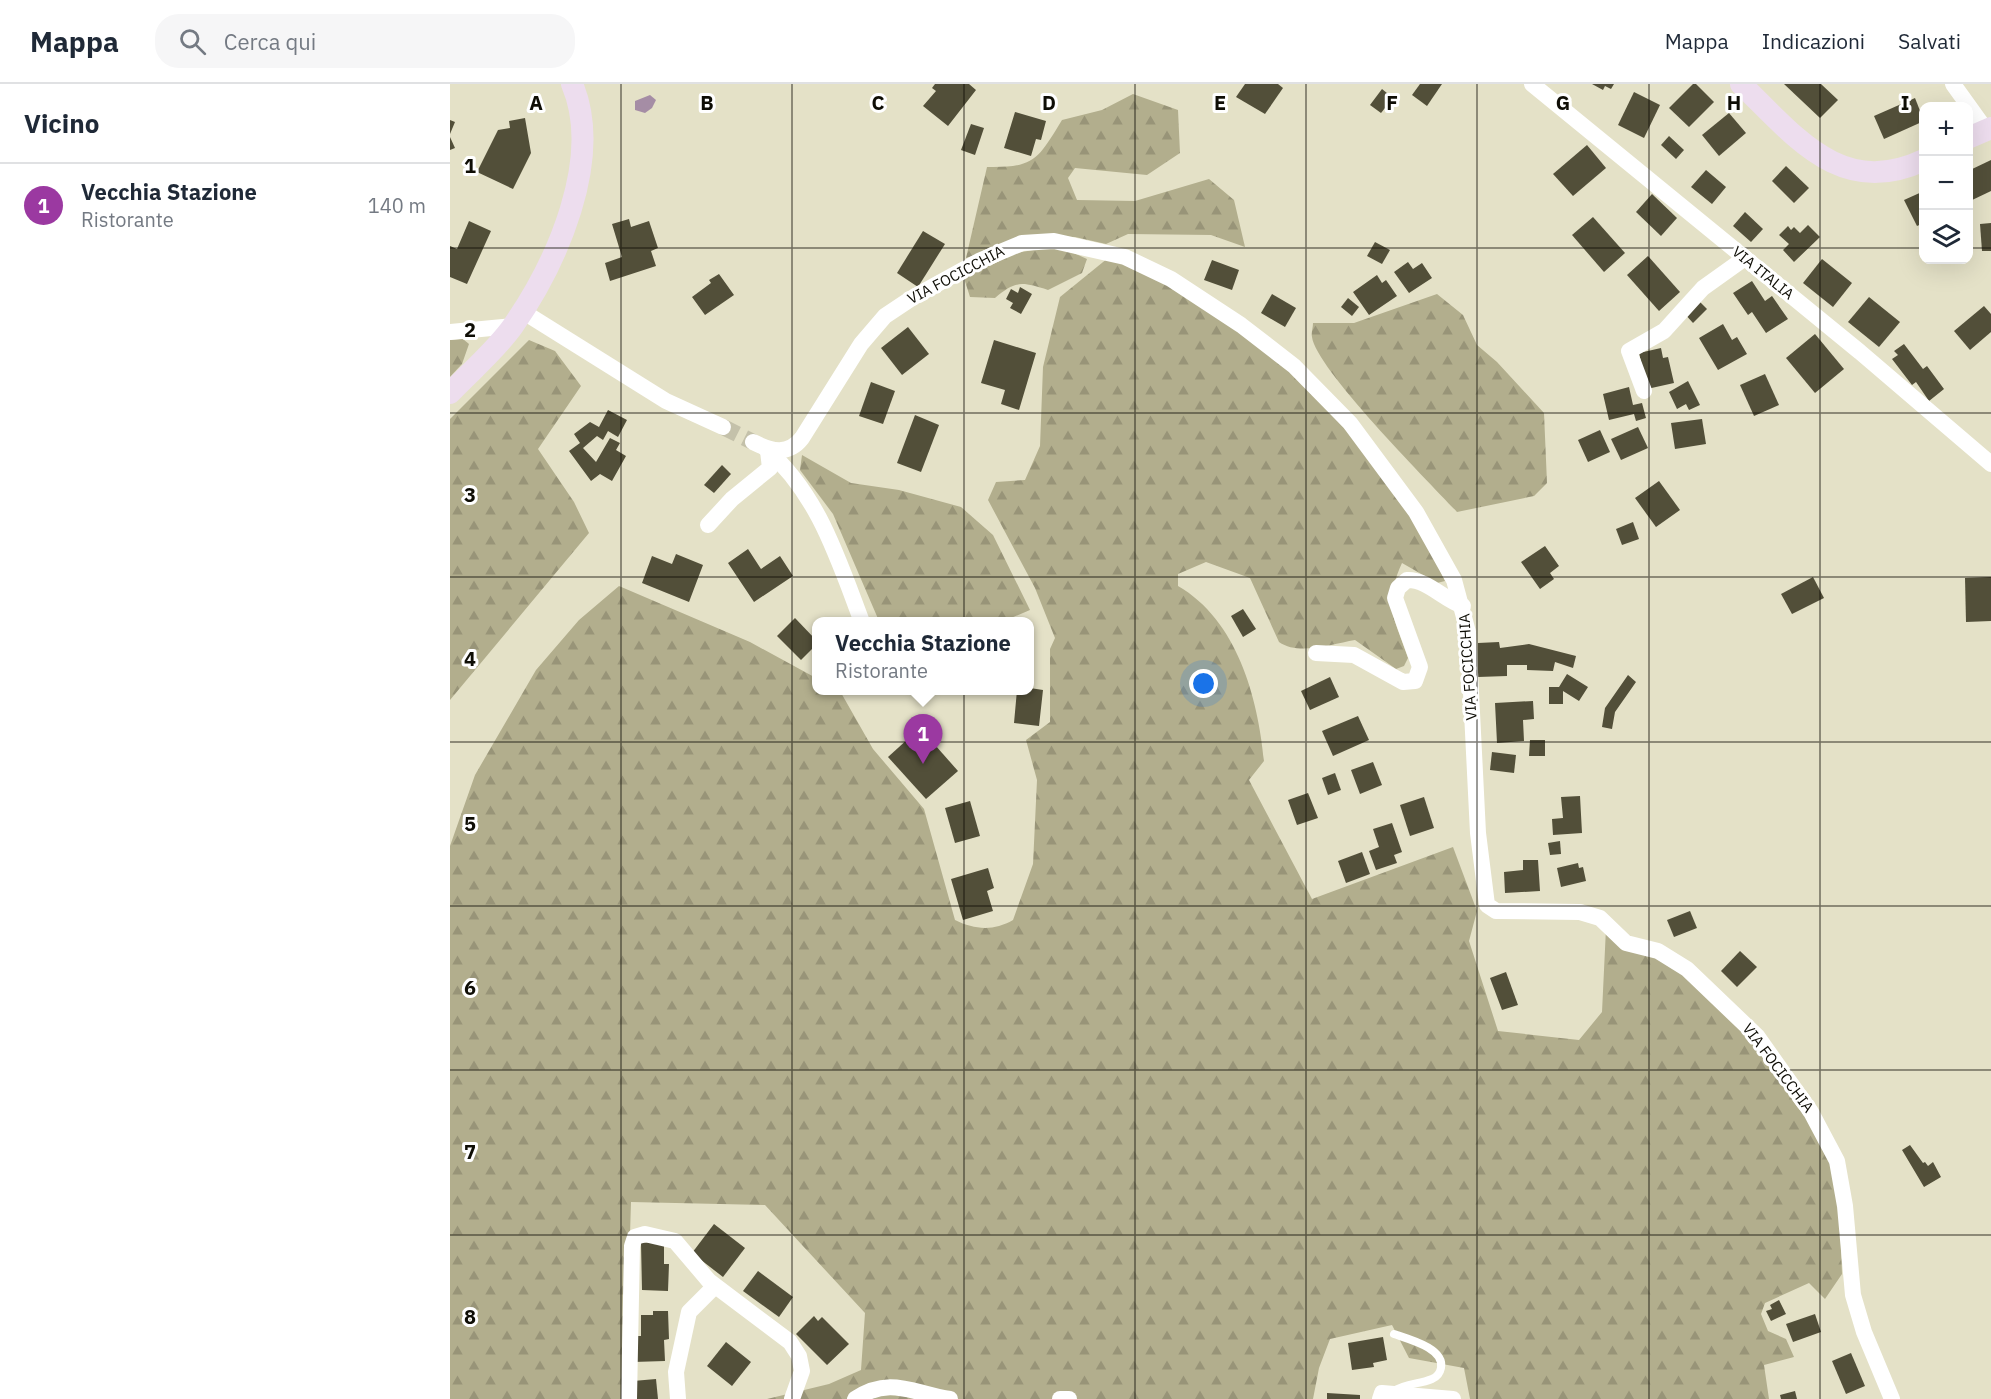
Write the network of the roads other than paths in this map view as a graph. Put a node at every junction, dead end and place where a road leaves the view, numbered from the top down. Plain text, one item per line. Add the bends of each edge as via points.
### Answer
1 (572, 84) edge
2 (1532, 84) edge
3 (1741, 84) edge
4 (1953, 84) edge
5 (1982, 132) edge
6 (1919, 162) edge
7 (1745, 258) junction
8 (518, 318) junction
9 (450, 332) edge
10 (1644, 391) dead end
11 (450, 393) edge
12 (723, 427) tunnel mouth
13 (761, 446) junction
14 (1991, 464) edge
15 (708, 525) dead end
16 (1463, 606) junction
17 (860, 617) edge
18 (1316, 653) dead end
19 (715, 1286) junction
20 (1394, 1335) dead end
21 (1385, 1396) edge
22 (630, 1399) edge
23 (678, 1399) edge
24 (792, 1399) edge
25 (855, 1399) edge
26 (950, 1399) edge
27 (1060, 1399) edge
28 (1069, 1399) edge
29 (1453, 1399) edge
30 (1892, 1399) edge

1 - 8 main road via 581,138 568,223
2 - 7 street, VIA ITALIA
3 - 6 main road via 1809,148 1837,165 1879,173
4 - 5 street
7 - 10 street via 1703,288 1664,331 1629,351
7 - 14 street, VIA ITALIA
8 - 9 street
8 - 11 main road
8 - 12 street via 666,401
13 - 15 street via 770,468
13 - 16 street, VIA FOCICCHIA via 782,451 796,446 866,338 885,316 912,298 989,256 1022,243 1054,241 1096,249 1142,264 1177,282 1260,338 1317,387 1356,431 1416,512 1446,562
13 - 17 street via 784,465 823,522
16 - 18 street via 1420,582 1407,580 1398,588 1395,598 1420,667 1415,681 1403,682 1354,655
16 - 30 street, VIA FOCICCHIA via 1469,645 1478,833 1487,905 1496,911 1580,912 1600,918 1626,943 1658,951 1688,969 1757,1036 1811,1112 1837,1161 1853,1295
19 - 22 street via 694,1267 675,1241 645,1234 633,1240
19 - 23 street via 689,1312 676,1372
19 - 24 street via 777,1330 795,1348 802,1371
20 - 21 lane via 1425,1347 1437,1355 1441,1364 1432,1379 1405,1384
21 - 29 street
25 - 26 street via 867,1390 894,1386
27 - 28 street

